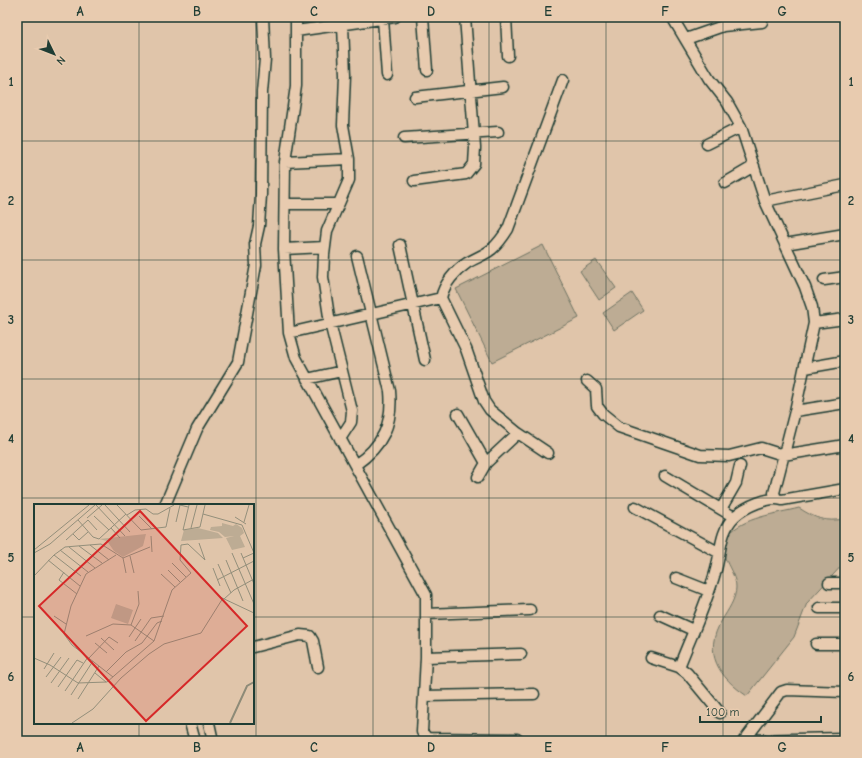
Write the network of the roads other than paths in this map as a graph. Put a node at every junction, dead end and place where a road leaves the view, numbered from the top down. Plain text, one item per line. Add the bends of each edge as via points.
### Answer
1 (263, 17) edge
2 (296, 17) edge
3 (423, 17) edge
4 (465, 17) edge
5 (506, 17) edge
6 (672, 17) edge
7 (390, 18) edge
8 (762, 22) dead end
9 (343, 25) junction
10 (296, 30) junction
11 (686, 39) junction
12 (508, 56) dead end
13 (427, 70) dead end
14 (387, 75) dead end
15 (563, 80) dead end
16 (503, 87) dead end
17 (471, 91) junction
18 (415, 97) dead end
19 (741, 127) junction
20 (498, 132) dead end
21 (473, 134) junction
22 (404, 138) dead end
23 (707, 144) dead end
24 (349, 159) junction
25 (285, 162) junction
26 (754, 166) junction
27 (414, 181) dead end
28 (725, 183) dead end
29 (845, 185) edge
30 (765, 201) junction
31 (284, 204) junction
32 (338, 204) junction
33 (845, 234) edge
34 (784, 244) junction
35 (400, 245) dead end
36 (325, 247) junction
37 (284, 249) junction
38 (357, 256) dead end
39 (845, 277) edge
40 (824, 280) dead end
41 (441, 298) junction
42 (413, 305) junction
43 (371, 314) junction
44 (845, 319) edge
45 (330, 323) junction
46 (814, 323) junction
47 (289, 333) junction
48 (425, 360) dead end
49 (845, 361) edge
50 (805, 368) junction
51 (342, 371) junction
52 (307, 379) junction
53 (588, 381) dead end
54 (845, 403) edge
55 (795, 411) junction
56 (458, 414) dead end
57 (518, 433) junction
58 (340, 439) junction
59 (845, 445) edge
60 (548, 453) dead end
61 (783, 455) junction
62 (486, 464) junction
63 (355, 465) junction
64 (740, 466) dead end
65 (665, 476) dead end
66 (478, 477) dead end
67 (845, 489) edge
68 (776, 498) junction
69 (164, 504) edge
70 (635, 507) dead end
71 (721, 509) junction
72 (734, 517) junction
73 (718, 552) junction
74 (676, 578) dead end
75 (829, 583) dead end
76 (845, 583) edge
77 (709, 592) junction
78 (819, 608) dead end
79 (845, 608) edge
80 (530, 610) dead end
81 (426, 614) junction
82 (660, 616) dead end
83 (694, 630) junction
84 (816, 644) dead end
85 (845, 644) edge
86 (254, 647) edge
87 (521, 654) dead end
88 (426, 657) junction
89 (651, 658) dead end
90 (318, 667) dead end
91 (679, 667) junction
92 (845, 692) edge
93 (534, 694) dead end
94 (425, 696) junction
95 (720, 713) dead end
96 (190, 724) edge
97 (209, 724) edge
98 (844, 738) edge
99 (436, 739) edge
100 (477, 740) edge
101 (808, 740) edge
102 (195, 741) edge
103 (213, 741) edge
104 (519, 741) edge
105 (744, 741) edge

1 - 69 street via 265,59 259,226 255,244 256,265 238,362 197,429
2 - 10 street
3 - 13 street
4 - 17 street
5 - 12 street
6 - 11 street
7 - 9 street
7 - 14 street
8 - 11 street via 723,26
9 - 10 street
9 - 24 street via 343,125
10 - 25 street via 296,96
11 - 19 street
15 - 41 street via 508,230 490,251 467,263 452,276 442,291
16 - 17 street
17 - 18 street
17 - 21 street
19 - 23 street
19 - 26 street
20 - 21 street
21 - 22 street
21 - 27 street via 474,164 466,174
24 - 25 street
24 - 32 street via 349,180
25 - 31 street
26 - 28 street
26 - 30 street
29 - 30 street
30 - 34 street
31 - 32 street
31 - 37 street
32 - 36 street via 327,231
33 - 34 street
34 - 46 street via 805,287
35 - 42 street
36 - 37 street
36 - 45 street via 323,278
37 - 47 street
38 - 43 street
39 - 40 street
41 - 42 street
41 - 57 street via 466,349 484,401 495,415
42 - 43 street
42 - 48 street
43 - 45 street
43 - 63 street via 392,408 389,423 380,441 367,457
44 - 46 street
45 - 47 street
45 - 51 street
46 - 50 street
47 - 52 street via 296,358
49 - 50 street
50 - 55 street
51 - 52 street
51 - 58 street via 352,411 351,422
52 - 58 street
53 - 61 street via 596,389 597,406 619,427 700,455 729,456 761,448
54 - 55 street
55 - 61 street
56 - 62 street
57 - 60 street
57 - 62 street
58 - 63 street
59 - 61 street
61 - 68 street via 774,494
62 - 66 street
63 - 81 street via 424,591
64 - 71 street via 736,483
65 - 71 street
67 - 68 street via 782,500
68 - 72 street via 754,504
70 - 73 street
71 - 72 street
72 - 73 street
73 - 77 street via 716,572
74 - 77 street
75 - 76 street
77 - 83 street
78 - 79 street
80 - 81 street
81 - 88 street
82 - 83 street
83 - 91 street
84 - 85 street
86 - 90 street via 300,635 310,636
87 - 88 street
88 - 94 street
89 - 91 street
91 - 95 street
92 - 105 street via 781,692
93 - 94 street
94 - 99 street via 422,732 427,738
96 - 102 street
97 - 103 street
98 - 101 street
99 - 100 street
100 - 104 street
101 - 105 street

